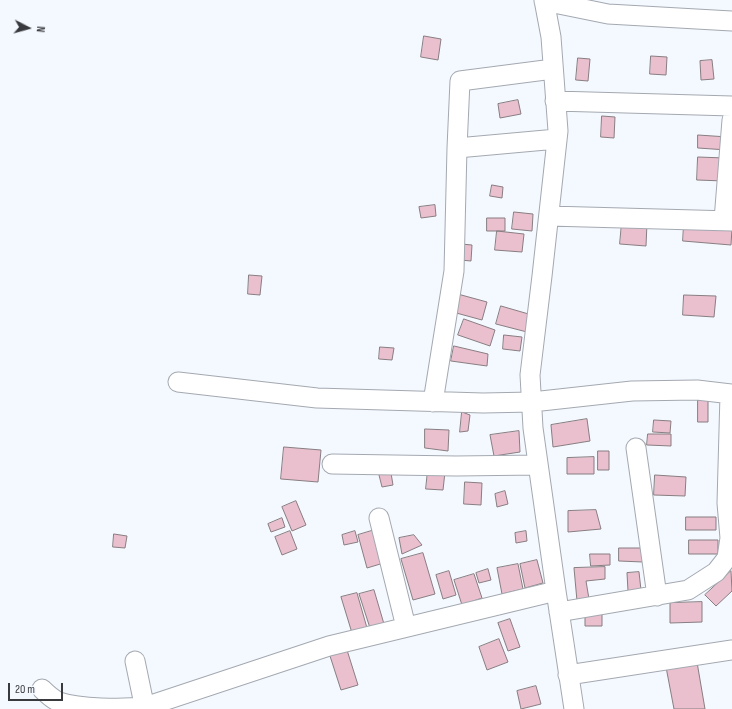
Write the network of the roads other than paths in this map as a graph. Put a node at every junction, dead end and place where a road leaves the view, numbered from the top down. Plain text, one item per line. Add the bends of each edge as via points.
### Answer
1 (544, 0) edge
2 (732, 21) edge
3 (553, 69) junction
4 (555, 101) junction
5 (732, 106) edge
6 (732, 120) edge
7 (557, 139) junction
8 (457, 148) junction
9 (549, 216) junction
10 (728, 221) edge
11 (178, 382) dead end
12 (731, 394) edge
13 (433, 402) junction
14 (532, 402) junction
15 (636, 448) dead end
16 (332, 464) dead end
17 (538, 465) junction
18 (379, 518) dead end
19 (556, 591) junction
20 (657, 596) junction
21 (559, 612) junction
22 (406, 627) junction
23 (732, 650) edge
24 (135, 661) dead end
25 (568, 675) junction
26 (42, 689) dead end
27 (145, 708) edge
28 (574, 709) edge

1 - 2 street via 608,14
1 - 3 street via 551,37
3 - 4 street
3 - 8 street via 460,81
4 - 5 street
4 - 7 street
6 - 10 street
7 - 8 street
7 - 9 street
8 - 13 street via 454,271
9 - 10 street
9 - 14 street via 530,375
11 - 13 street via 316,398
12 - 14 street via 697,390 632,391
12 - 20 street via 727,503 730,538 727,558 716,572 688,590
13 - 14 street
14 - 17 street
15 - 20 street
16 - 17 street
17 - 19 street
18 - 22 street
19 - 21 street
19 - 22 street
20 - 21 street
21 - 25 street
22 - 27 street via 329,646
23 - 25 street
24 - 27 street
25 - 28 street
26 - 27 street via 58,702 72,706

